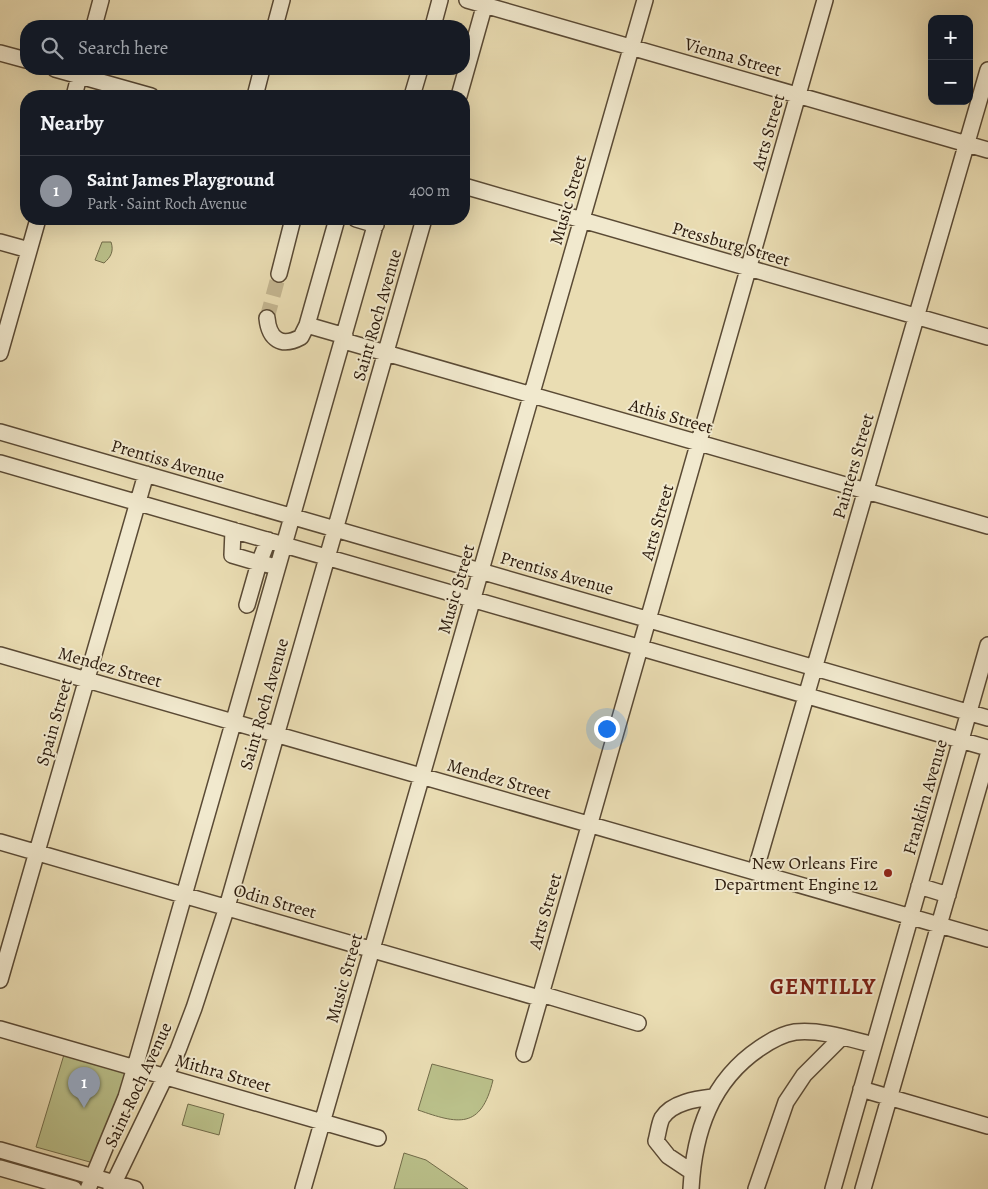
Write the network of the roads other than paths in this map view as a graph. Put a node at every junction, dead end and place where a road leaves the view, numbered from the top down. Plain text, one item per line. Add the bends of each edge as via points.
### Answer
1 (101, 0) edge
2 (282, 0) edge
3 (440, 0) edge
4 (467, 0) edge
5 (645, 0) edge
6 (825, 0) edge
7 (486, 3) edge
8 (96, 20) edge
9 (277, 20) edge
10 (435, 20) edge
11 (631, 47) junction
12 (0, 53) edge
13 (20, 58) edge
14 (470, 58) edge
15 (988, 70) edge
16 (79, 75) edge
17 (87, 75) edge
18 (260, 75) edge
19 (418, 75) edge
20 (465, 75) edge
21 (76, 90) edge
22 (122, 90) edge
23 (257, 90) edge
24 (414, 90) edge
25 (461, 90) edge
26 (798, 95) junction
27 (966, 144) junction
28 (988, 150) edge
29 (470, 188) edge
30 (582, 220) junction
31 (36, 225) edge
32 (291, 225) edge
33 (335, 225) edge
34 (375, 225) edge
35 (422, 225) edge
36 (0, 242) edge
37 (29, 250) junction
38 (749, 268) junction
39 (279, 274) tunnel mouth
40 (916, 316) junction
41 (267, 318) tunnel mouth
42 (308, 325) junction
43 (988, 337) edge
44 (344, 338) junction
45 (0, 353) edge
46 (385, 353) junction
47 (532, 395) junction
48 (0, 432) edge
49 (699, 443) junction
50 (0, 463) edge
51 (146, 474) junction
52 (865, 491) junction
53 (137, 502) junction
54 (294, 517) junction
55 (988, 526) edge
56 (335, 529) junction
57 (233, 530) junction
58 (268, 540) junction
59 (286, 545) junction
60 (327, 557) junction
61 (259, 563) junction
62 (279, 568) junction
63 (481, 571) junction
64 (254, 579) junction
65 (274, 586) junction
66 (474, 599) junction
67 (247, 605) dead end
68 (648, 619) junction
69 (988, 645) edge
70 (641, 647) junction
71 (0, 655) edge
72 (814, 668) junction
73 (86, 680) junction
74 (806, 696) junction
75 (969, 712) junction
76 (988, 718) edge
77 (235, 722) junction
78 (275, 733) junction
79 (961, 740) junction
80 (988, 748) edge
81 (988, 755) edge
82 (421, 776) junction
83 (590, 825) junction
84 (0, 842) edge
85 (36, 852) junction
86 (755, 872) junction
87 (919, 886) junction
88 (185, 895) junction
89 (948, 895) junction
90 (227, 907) junction
91 (910, 916) junction
92 (939, 924) junction
93 (988, 939) edge
94 (372, 949) junction
95 (0, 980) edge
96 (540, 996) junction
97 (638, 1023) dead end
98 (0, 1029) edge
99 (840, 1038) junction
100 (874, 1045) junction
101 (524, 1054) dead end
102 (135, 1067) junction
103 (165, 1076) junction
104 (861, 1089) junction
105 (714, 1097) junction
106 (890, 1097) junction
107 (322, 1121) junction
108 (988, 1126) edge
109 (378, 1138) dead end
110 (0, 1150) edge
111 (0, 1168) edge
112 (692, 1172) junction
113 (90, 1182) edge
114 (112, 1186) edge
115 (74, 1189) edge
116 (135, 1189) edge
117 (303, 1189) edge
118 (691, 1189) edge
119 (756, 1189) edge
120 (833, 1189) edge
121 (863, 1189) edge

1 - 8 street
2 - 9 street
3 - 10 street
4 - 7 street, Vienna Street
5 - 11 street, Music Street
6 - 26 street, Arts Street
7 - 11 street, Vienna Street
7 - 14 street
11 - 26 street, Vienna Street
11 - 30 street, Music Street
12 - 13 street
15 - 27 street, Painters Street
16 - 21 street
17 - 22 street
18 - 23 street
19 - 24 street
20 - 25 street
26 - 27 street, Vienna Street
26 - 38 street, Arts Street
27 - 28 street, Vienna Street
27 - 40 street, Painters Street
29 - 30 street, Pressburg Street
30 - 38 street, Pressburg Street
30 - 47 street, Music Street
31 - 37 street
32 - 39 street
33 - 42 street
34 - 44 street, Saint Roch Avenue
35 - 46 street, Saint Roch Avenue
36 - 37 street
37 - 45 street
38 - 40 street, Pressburg Street
38 - 49 street, Arts Street
40 - 43 street, Pressburg Street
40 - 52 street, Painters Street
41 - 42 street via 268,332 286,343 301,338
42 - 44 street, Athis Street
44 - 46 street, Athis Street
44 - 54 street, Saint Roch Avenue
46 - 47 street, Athis Street
46 - 56 street, Saint Roch Avenue
47 - 49 street, Athis Street
47 - 63 street, Music Street
48 - 51 street, Prentiss Avenue
49 - 52 street, Athis Street
49 - 68 street, Arts Street
50 - 53 street
51 - 53 street, Spain Street
51 - 54 street, Prentiss Avenue
52 - 55 street, Athis Street
52 - 72 street, Painters Street
53 - 57 street
53 - 73 street, Spain Street
54 - 56 street, Prentiss Avenue
54 - 59 street, Saint Roch Avenue
56 - 60 street, Saint Roch Avenue
56 - 63 street, Prentiss Avenue
57 - 58 street
57 - 61 street via 232,555
58 - 59 street
58 - 61 street
59 - 60 street
59 - 62 street, Saint Roch Avenue
60 - 66 street
60 - 78 street, Saint Roch Avenue
61 - 62 street
61 - 64 street
62 - 65 street, Saint Roch Avenue
63 - 66 street, Music Street
63 - 68 street, Prentiss Avenue
64 - 65 street
64 - 67 street
65 - 77 street, Saint Roch Avenue
66 - 70 street
66 - 82 street, Music Street
68 - 70 street, Arts Street
68 - 72 street, Prentiss Avenue
69 - 75 street, Franklin Avenue
70 - 74 street
70 - 83 street, Arts Street
71 - 73 street, Mendez Street
72 - 74 street, Painters Street
72 - 75 street, Prentiss Avenue
73 - 77 street, Mendez Street
73 - 85 street, Spain Street
74 - 79 street
74 - 86 street, Painters Street
75 - 76 street, Prentiss Avenue
75 - 79 street, Franklin Avenue
77 - 78 street, Mendez Street
77 - 88 street, Saint Roch Avenue
78 - 82 street, Mendez Street
78 - 90 street, Saint Roch Avenue
79 - 80 street
79 - 87 street, Franklin Avenue
81 - 89 street
82 - 83 street, Mendez Street
82 - 94 street, Music Street
83 - 86 street, Mendez Street
83 - 96 street, Arts Street
84 - 85 street, Odin Street
85 - 88 street, Odin Street
85 - 95 street, Spain Street
86 - 91 street, Mendez Street
87 - 89 street
87 - 91 street, Franklin Avenue
88 - 90 street, Odin Street
88 - 102 street, Saint Roch Avenue
89 - 92 street
90 - 94 street, Odin Street
90 - 103 street, Saint Roch Avenue via 194,1008
91 - 92 street, Mendez Street
91 - 100 street, Franklin Avenue
92 - 93 street, Mendez Street
92 - 106 street
94 - 96 street, Odin Street
94 - 107 street, Music Street
96 - 97 street, Odin Street
96 - 101 street, Arts Street
98 - 102 street, Mithra Street
99 - 100 street
99 - 105 street via 794,1032 769,1042 735,1070
99 - 119 street via 804,1075 786,1102
100 - 104 street, Franklin Avenue
102 - 103 street, Mithra Street
102 - 113 street, Saint Roch Avenue
103 - 107 street, Mithra Street
103 - 114 street, Saint Roch Avenue
104 - 106 street
104 - 120 street, Franklin Avenue
105 - 112 street via 703,1119
105 - 112 street via 673,1108 661,1119 656,1141 668,1156
106 - 108 street
106 - 121 street
107 - 109 street, Mithra Street
107 - 117 street, Music Street
110 - 113 street
111 - 115 street
112 - 118 street
113 - 114 street
114 - 116 street

